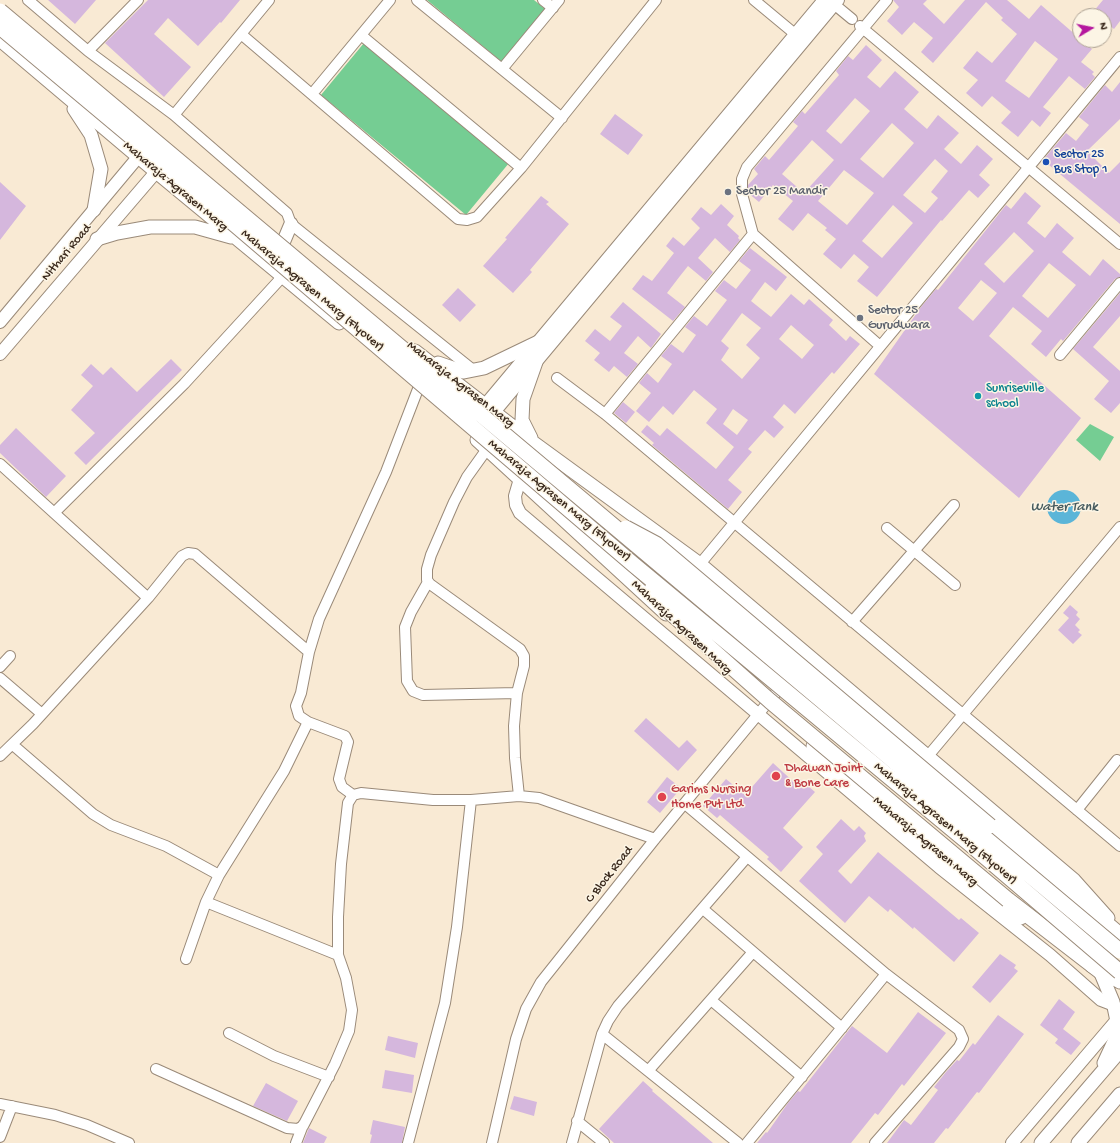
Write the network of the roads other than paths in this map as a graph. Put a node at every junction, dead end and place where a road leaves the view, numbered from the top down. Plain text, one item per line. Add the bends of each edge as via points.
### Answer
1 (28, 0) edge
2 (138, 0) edge
3 (269, 0) edge
4 (390, 0) edge
5 (417, 0) edge
6 (543, 0) edge
7 (656, 0) edge
8 (754, 0) edge
9 (886, 0) edge
10 (831, 1) edge
11 (556, 4) edge
12 (0, 6) edge
13 (0, 11) edge
14 (859, 24) junction
15 (0, 27) edge
16 (241, 34) junction
17 (795, 34) junction
18 (361, 35) junction
19 (0, 40) edge
20 (88, 51) junction
21 (1120, 57) edge
22 (502, 69) junction
23 (312, 94) junction
24 (67, 98) junction
25 (174, 115) junction
26 (562, 118) junction
27 (157, 136) junction
28 (176, 151) junction
29 (138, 157) junction
30 (1028, 166) junction
31 (521, 168) junction
32 (155, 171) junction
33 (94, 210) junction
34 (292, 224) junction
35 (753, 234) junction
36 (97, 239) junction
37 (237, 239) junction
38 (283, 243) junction
39 (1120, 244) edge
40 (283, 276) junction
41 (1120, 283) edge
42 (0, 322) edge
43 (538, 342) junction
44 (880, 346) junction
45 (0, 354) edge
46 (1060, 355) dead end
47 (425, 358) junction
48 (536, 362) junction
49 (473, 370) junction
50 (557, 378) dead end
51 (418, 390) junction
52 (491, 408) junction
53 (605, 414) junction
54 (534, 443) junction
55 (487, 449) junction
56 (0, 464) edge
57 (520, 479) junction
58 (954, 505) dead end
59 (54, 512) junction
60 (600, 515) junction
61 (734, 523) junction
62 (1120, 527) edge
63 (887, 528) dead end
64 (914, 551) junction
65 (700, 564) junction
66 (634, 565) junction
67 (428, 582) junction
68 (955, 586) dead end
69 (148, 598) junction
70 (852, 622) junction
71 (309, 652) junction
72 (807, 655) junction
73 (10, 656) dead end
74 (0, 667) edge
75 (0, 678) edge
76 (517, 693) junction
77 (762, 711) junction
78 (42, 714) junction
79 (963, 714) junction
80 (308, 722) junction
81 (12, 745) junction
82 (0, 756) edge
83 (928, 756) junction
84 (1117, 760) dead end
85 (353, 795) junction
86 (519, 796) junction
87 (471, 800) junction
88 (685, 804) junction
89 (1077, 810) junction
90 (655, 839) junction
91 (1120, 846) edge
92 (747, 857) junction
93 (219, 874) junction
94 (206, 902) junction
95 (703, 909) junction
96 (1120, 934) edge
97 (753, 952) junction
98 (1120, 952) edge
99 (338, 955) junction
100 (186, 959) dead end
101 (1100, 971) junction
102 (1120, 972) edge
103 (886, 974) junction
104 (1120, 982) edge
105 (711, 1000) junction
106 (1114, 1005) junction
107 (1116, 1021) junction
108 (842, 1028) junction
109 (229, 1034) dead end
110 (602, 1034) junction
111 (1120, 1051) edge
112 (156, 1069) dead end
113 (648, 1071) junction
114 (1098, 1076) junction
115 (329, 1077) junction
116 (802, 1077) junction
117 (1120, 1094) edge
118 (0, 1104) edge
119 (12, 1106) junction
120 (577, 1121) junction
121 (303, 1125) junction
122 (0, 1137) edge
123 (129, 1143) edge
124 (296, 1143) edge
125 (408, 1143) edge
126 (492, 1143) edge
127 (572, 1143) edge
128 (604, 1143) edge
129 (738, 1143) edge
130 (747, 1143) edge
131 (875, 1143) edge
132 (1012, 1143) edge
133 (1041, 1143) edge
134 (1078, 1143) edge

1 - 20 street
2 - 20 street
3 - 16 street
4 - 18 street
5 - 22 street
6 - 11 street
7 - 26 street
8 - 17 street
9 - 14 street
10 - 14 street
10 - 17 street
10 - 48 street
11 - 22 street
12 - 27 main road, Maharaja Agrasen Marg
13 - 60 main road, Maharaja Agrasen Marg (Flyover), bridge
14 - 30 street
14 - 35 street via 747,167 742,179 742,194
15 - 66 main road, Maharaja Agrasen Marg (Flyover), bridge
16 - 23 street
16 - 25 street
17 - 43 street
18 - 23 street
18 - 31 street
19 - 24 main road, Maharaja Agrasen Marg
20 - 25 street
21 - 30 street
22 - 26 street
23 - 31 street via 458,218 466,220 477,217
24 - 29 main road, Maharaja Agrasen Marg
24 - 33 main road via 91,135 101,169
25 - 34 street via 287,213
26 - 31 street
27 - 28 main road, Maharaja Agrasen Marg
27 - 29 street
28 - 32 street, Nithari Road
28 - 38 main road, Maharaja Agrasen Marg
29 - 32 main road, Maharaja Agrasen Marg
29 - 33 street
30 - 39 street
30 - 44 street
32 - 36 street, Nithari Road
32 - 37 main road, Maharaja Agrasen Marg
33 - 42 street
34 - 38 main road
34 - 49 street
35 - 44 street
35 - 53 street
36 - 37 main road via 150,226 195,227
36 - 45 street, Nithari Road
37 - 40 main road, Maharaja Agrasen Marg
38 - 47 main road, Maharaja Agrasen Marg
40 - 51 main road, Maharaja Agrasen Marg
40 - 59 street via 184,384
41 - 46 street
43 - 49 main road via 484,368
43 - 52 street
44 - 61 street
47 - 49 main road via 464,372
47 - 52 main road, Maharaja Agrasen Marg
48 - 52 street
48 - 54 main road via 523,399 522,420
50 - 53 street
51 - 55 main road, Maharaja Agrasen Marg
51 - 71 street via 386,472 319,619
52 - 54 main road, Maharaja Agrasen Marg
53 - 61 street
54 - 65 main road, Maharaja Agrasen Marg
55 - 57 main road, Maharaja Agrasen Marg
55 - 67 street via 460,489 444,524 429,562 426,574
56 - 59 street
57 - 77 main road, Maharaja Agrasen Marg
57 - 77 street via 515,496 520,513
58 - 64 street
59 - 69 street
60 - 96 main road, bridge via 656,544
60 - 98 main road, Maharaja Agrasen Marg (Flyover), bridge
61 - 65 street
61 - 70 street
62 - 79 street
63 - 64 street
64 - 68 street
64 - 70 street
65 - 72 main road, Maharaja Agrasen Marg
66 - 101 main road, bridge via 678,620 770,701 1008,900
66 - 102 main road, Maharaja Agrasen Marg (Flyover), bridge
67 - 76 street via 520,649 524,656 524,666
67 - 76 street via 411,612 406,627 407,681 413,691 423,695
69 - 71 street via 182,556 188,553 195,554
69 - 78 street
70 - 79 street
71 - 80 street via 304,683 296,706 299,716
72 - 77 street, C Block Road
72 - 83 main road, Maharaja Agrasen Marg
73 - 74 street
75 - 78 street
76 - 86 street via 514,726
77 - 88 street, C Block Road
77 - 101 main road, Maharaja Agrasen Marg via 997,902
77 - 106 street via 940,867 1050,955 1101,1000
78 - 81 street
79 - 83 street
79 - 89 street
80 - 85 street via 345,736 348,742 338,779 342,787
80 - 93 street via 284,771
81 - 82 street
81 - 93 street via 93,814 111,825 166,846
83 - 96 main road, Maharaja Agrasen Marg via 1074,880
84 - 89 street
85 - 87 street via 361,793 418,799
85 - 99 street via 348,803 341,864
86 - 87 street
86 - 90 street via 539,798 562,805
87 - 125 street via 458,926 445,1003
88 - 90 street, C Block Road
88 - 92 street
89 - 91 street
90 - 126 street, C Block Road via 541,982 526,1009 516,1039
92 - 95 street
92 - 103 street
93 - 94 street
94 - 99 street
94 - 100 street
95 - 97 street
95 - 110 street via 618,1006
97 - 105 street
97 - 108 street
99 - 115 street via 346,978 352,1010 349,1031
101 - 104 main road, Maharaja Agrasen Marg
101 - 106 main road
103 - 108 street
103 - 131 street via 959,1030 963,1038 959,1047
105 - 113 street
105 - 116 street
106 - 107 main road
107 - 114 main road via 1118,1031
107 - 132 street
108 - 116 street
109 - 115 street via 274,1056
110 - 113 street
110 - 120 street
111 - 114 main road
112 - 121 street via 287,1128 298,1129
113 - 129 street
114 - 133 main road
115 - 121 street
116 - 130 street
117 - 134 main road
118 - 119 street
119 - 122 street
119 - 123 street via 87,1124
120 - 127 street
120 - 128 street
121 - 124 street

